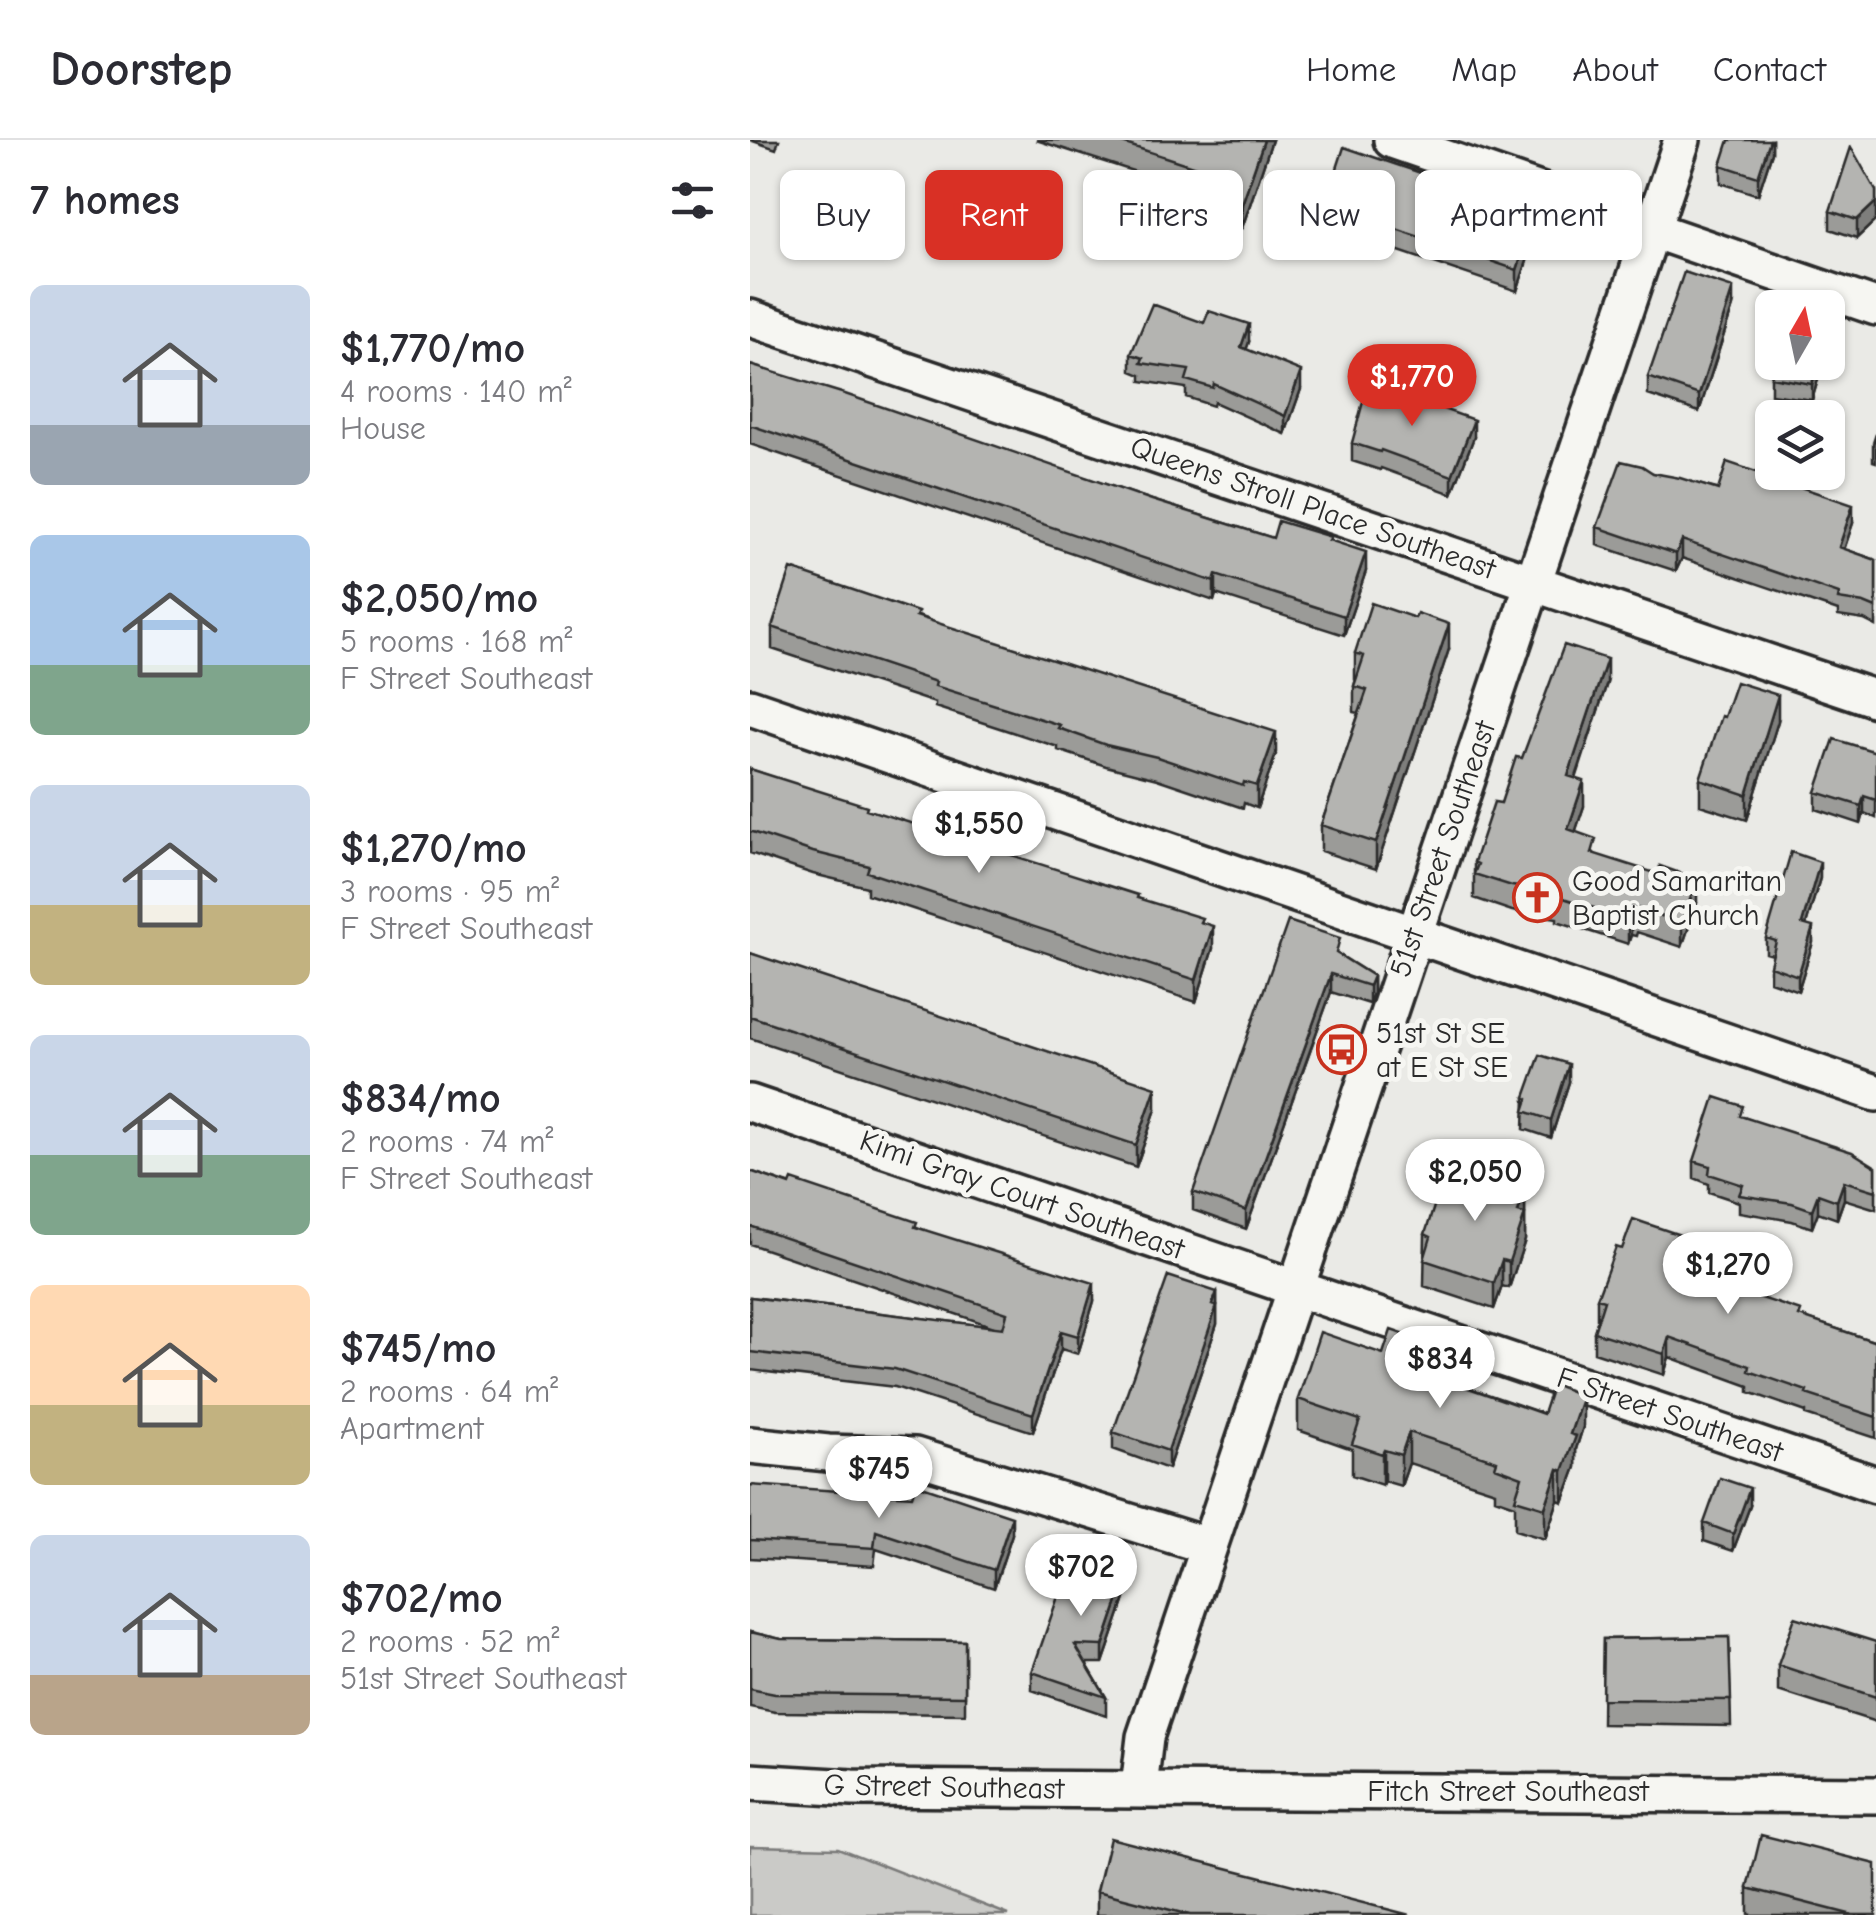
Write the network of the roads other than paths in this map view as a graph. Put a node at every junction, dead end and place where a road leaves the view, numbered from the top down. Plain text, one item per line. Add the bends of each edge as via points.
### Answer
1 (1392, 140) edge
2 (1682, 140) edge
3 (1652, 229) junction
4 (1876, 307) edge
5 (750, 318) edge
6 (1534, 582) junction
7 (1876, 699) edge
8 (750, 707) edge
9 (1414, 935) junction
10 (1876, 1092) edge
11 (750, 1103) edge
12 (1294, 1288) junction
13 (750, 1445) edge
14 (1876, 1485) edge
15 (1208, 1546) junction
16 (750, 1782) edge
17 (1139, 1788) junction
18 (1876, 1795) edge

1 - 3 street
2 - 3 street, 51st Street Southeast
3 - 4 street
3 - 6 street, 51st Street Southeast
5 - 6 street, Queens Stroll Place Southeast
6 - 7 street, Queens Stroll Place Southeast
6 - 9 street, 51st Street Southeast
8 - 9 street
9 - 10 street
9 - 12 street, 51st Street Southeast
11 - 12 street, Kimi Gray Court Southeast
12 - 14 street, F Street Southeast
12 - 15 street, 51st Street Southeast
13 - 15 street via 915,1456
15 - 17 street, 51st Street Southeast via 1144,1737
16 - 17 street, G Street Southeast
17 - 18 street, Fitch Street Southeast

